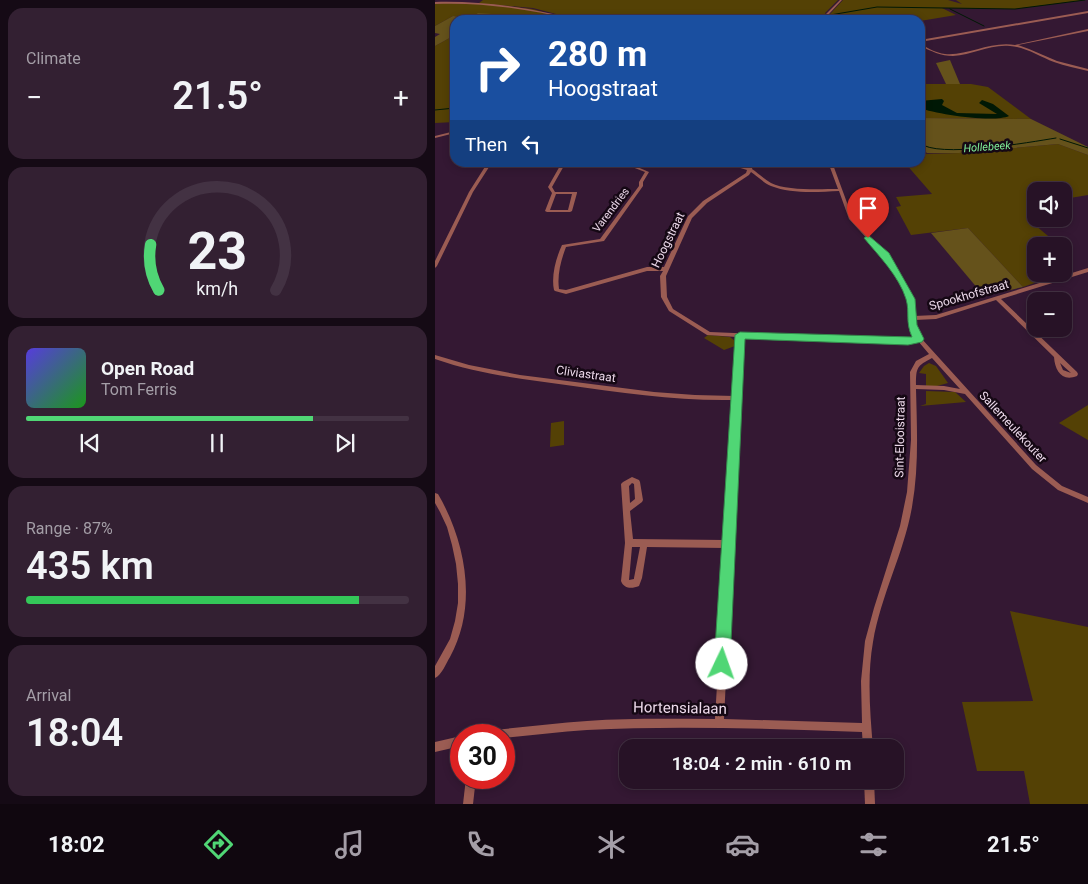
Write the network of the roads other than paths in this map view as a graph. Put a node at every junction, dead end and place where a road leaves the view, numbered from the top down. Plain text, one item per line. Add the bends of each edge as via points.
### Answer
1 (841, 0) edge
2 (435, 3) edge
3 (1088, 12) edge
4 (557, 15) edge
5 (830, 15) edge
6 (1088, 30) edge
7 (925, 40) edge
8 (1015, 45) junction
9 (925, 48) edge
10 (1088, 70) edge
11 (450, 133) edge
12 (435, 137) edge
13 (487, 167) edge
14 (561, 167) edge
15 (635, 167) edge
16 (740, 167) edge
17 (751, 167) edge
18 (832, 167) edge
19 (751, 170) junction
20 (840, 190) junction
21 (554, 193) junction
22 (435, 266) edge
23 (665, 269) junction
24 (1088, 270) edge
25 (997, 298) junction
26 (913, 318) junction
27 (740, 335) junction
28 (919, 339) junction
29 (933, 355) junction
30 (1057, 356) dead end
31 (435, 357) edge
32 (913, 387) junction
33 (965, 392) junction
34 (736, 398) junction
35 (435, 496) edge
36 (1088, 500) edge
37 (627, 508) dead end
38 (629, 543) junction
39 (644, 544) junction
40 (728, 544) junction
41 (435, 674) edge
42 (719, 723) junction
43 (867, 728) junction
44 (515, 732) edge
45 (868, 739) edge
46 (450, 744) edge
47 (435, 747) edge
48 (470, 789) edge
49 (869, 789) edge
50 (468, 804) edge
51 (870, 804) edge

1 - 5 street
2 - 4 street via 455,1 528,8
3 - 7 street
6 - 8 street
8 - 9 street via 948,56
8 - 10 street via 1055,62
11 - 12 street
13 - 22 street via 471,192
14 - 21 street via 550,187
15 - 23 street, Varendries via 647,172 636,194 601,240 564,246 555,288 566,292 647,269
16 - 19 street
17 - 19 street
18 - 20 street
19 - 20 street via 770,184 782,188
19 - 23 street, Hoogstraat via 694,212
20 - 26 street via 851,219 893,266 911,299
21 - 21 street via 575,193 570,211 547,211
23 - 27 street, Hoogstraat via 662,287 671,310 709,334
24 - 25 street, Spookhofstraat
25 - 26 street, Spookhofstraat via 935,316
25 - 30 street
26 - 28 street via 912,325
27 - 28 street, Hoogstraat via 908,342
27 - 34 street
28 - 29 street
29 - 32 street, Sint-Elooistraat via 923,358 915,366
29 - 33 street, Sallemeulekouter
31 - 34 street, Cliviastraat via 474,370 656,395
32 - 33 street
32 - 43 street, Sint-Elooistraat via 913,468 909,507 869,642
33 - 36 street, Sallemeulekouter via 1049,481
34 - 40 street
35 - 41 street via 452,530 460,580 456,635
37 - 38 street
38 - 39 street
38 - 39 street via 625,581 631,585 638,578
39 - 40 street
40 - 42 street
42 - 43 street, Hortensialaan
42 - 44 street, Hortensialaan via 584,724
43 - 45 street, Sint-Elooistraat
46 - 47 street
48 - 50 street
49 - 51 street

